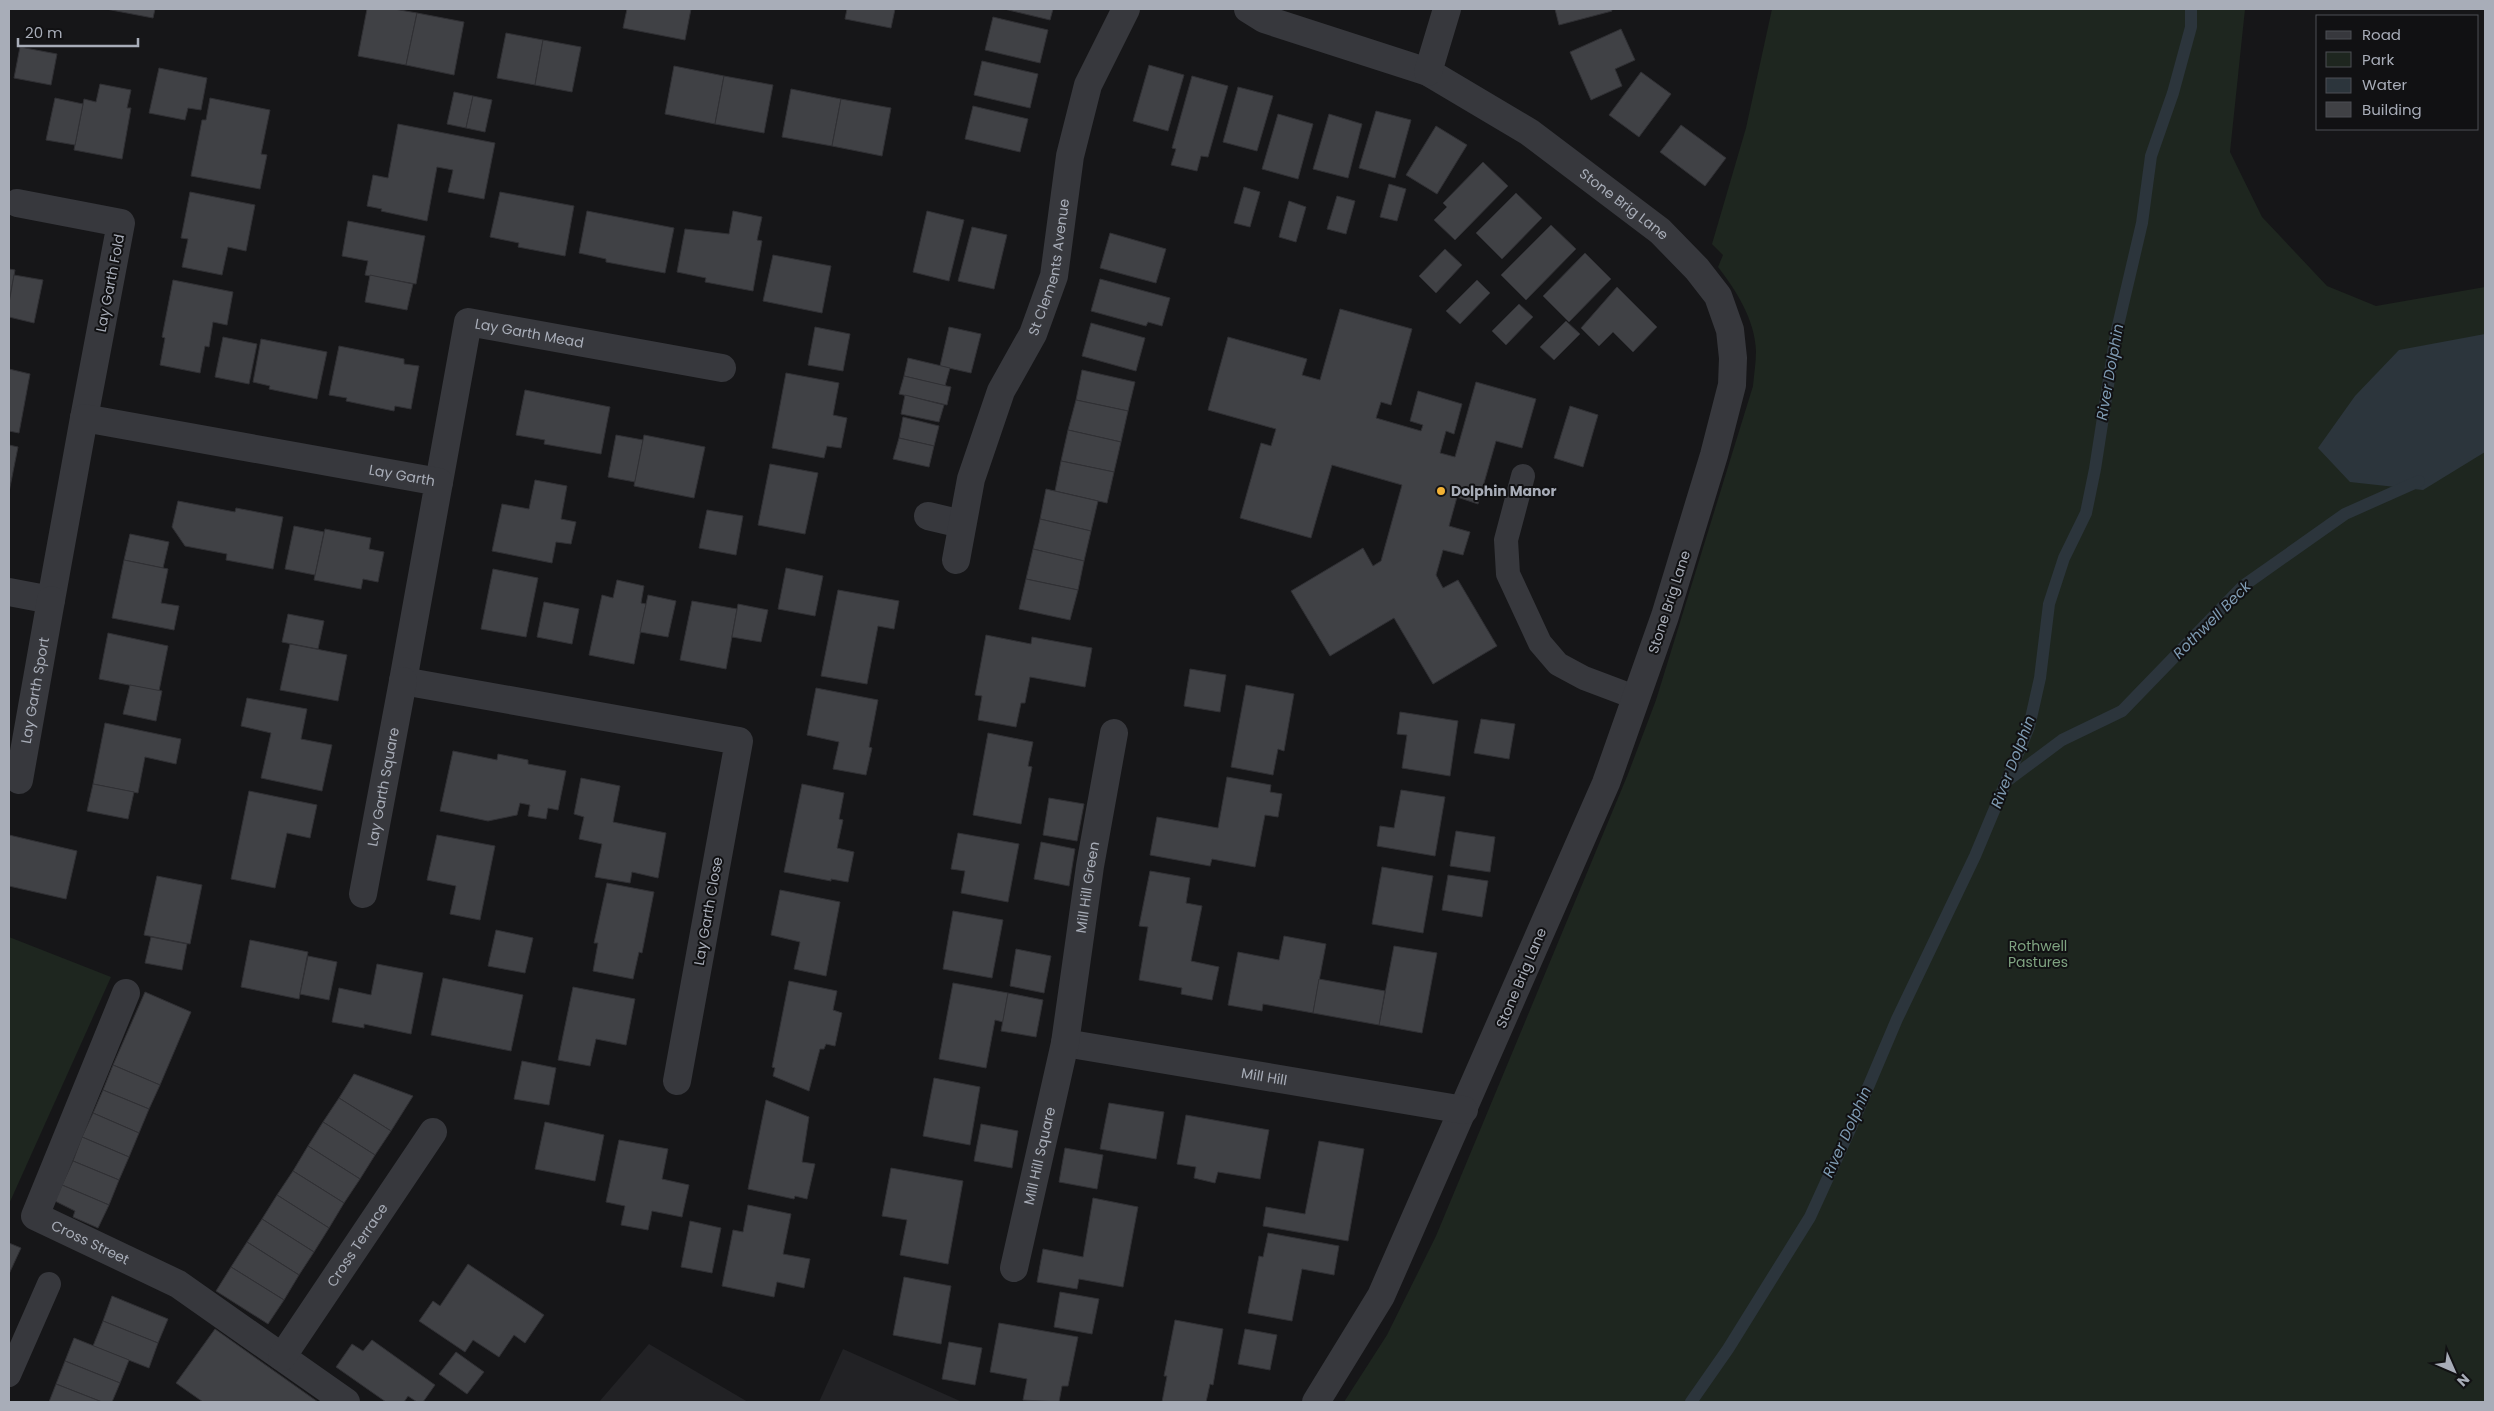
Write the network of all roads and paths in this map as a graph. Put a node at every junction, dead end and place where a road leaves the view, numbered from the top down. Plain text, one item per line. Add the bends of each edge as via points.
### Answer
1 (1126, 9) edge
2 (1248, 9) edge
3 (1447, 9) edge
4 (1428, 72) junction
5 (17, 203) dead end
6 (722, 368) dead end
7 (84, 418) junction
8 (1523, 476) dead end
9 (439, 482) junction
10 (928, 516) dead end
11 (962, 524) junction
12 (956, 560) dead end
13 (9, 592) edge
14 (51, 600) junction
15 (403, 680) junction
16 (1637, 698) junction
17 (1114, 733) dead end
18 (19, 780) dead end
19 (363, 894) dead end
20 (126, 993) dead end
21 (1065, 1043) junction
22 (677, 1082) dead end
23 (1464, 1110) junction
24 (434, 1132) dead end
25 (1014, 1268) dead end
26 (49, 1284) dead end
27 (282, 1357) junction
28 (9, 1375) edge
29 (346, 1402) edge
30 (1316, 1402) edge

1 - 11 street, St Clements Avenue via 1088,85 1070,156 1054,276 1033,334 1001,391 971,479
2 - 4 street, Stone Brig Lane via 1264,19
3 - 4 street
4 - 16 street, Stone Brig Lane via 1529,132 1660,231 1718,296 1730,330 1732,384 1714,454
5 - 7 street, Lay Garth Fold via 121,223
6 - 9 street, Lay Garth Mead via 468,322
7 - 9 street, Lay Garth
7 - 14 street
8 - 16 lane via 1506,540 1508,574 1540,643 1558,664 1584,678
9 - 15 street, Lay Garth
10 - 11 street
11 - 12 street, St Clements Avenue
13 - 14 street
14 - 18 street, Lay Garth Sport
15 - 19 street, Lay Garth Square
15 - 22 street, Lay Garth Close via 739,741
16 - 23 street, Stone Brig Lane via 1606,783
17 - 21 street, Mill Hill Green via 1090,866
20 - 27 street, Cross Street via 35,1216 178,1284
21 - 23 street, Mill Hill
21 - 25 street, Mill Hill Square
23 - 30 street, Stone Brig Lane via 1381,1296
24 - 27 street, Cross Terrace
26 - 28 lane
27 - 29 street, Cross Street

